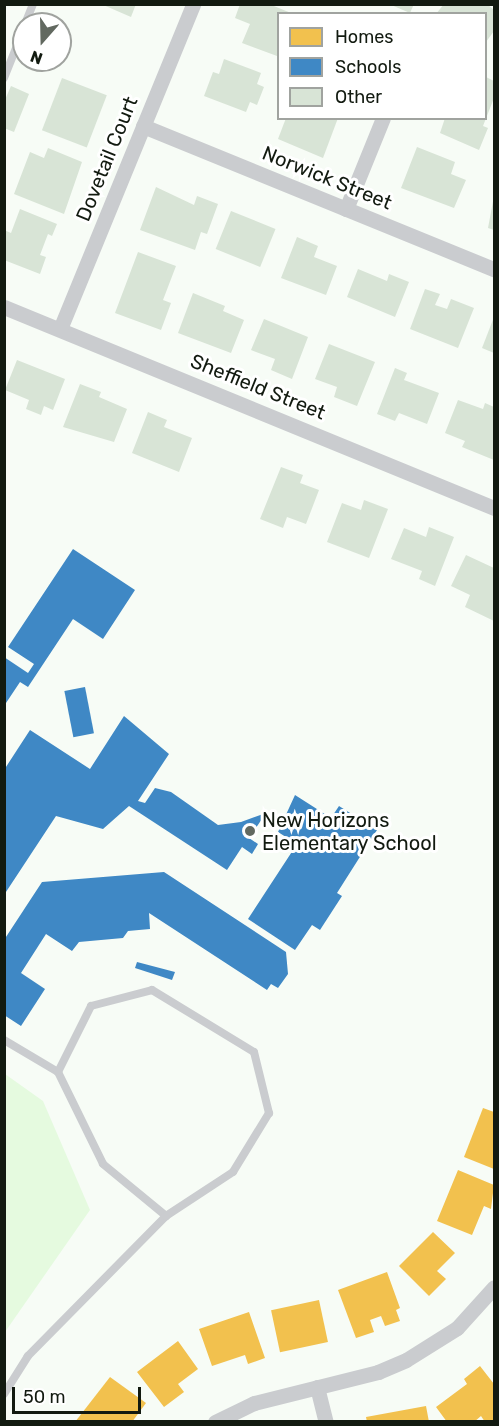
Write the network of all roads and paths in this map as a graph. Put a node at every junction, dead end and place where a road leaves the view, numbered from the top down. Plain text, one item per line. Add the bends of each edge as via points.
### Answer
1 (193, 4) edge
2 (12, 58) edge
3 (4, 78) edge
4 (382, 120) edge
5 (143, 126) junction
6 (346, 209) junction
7 (495, 270) edge
8 (4, 307) edge
9 (60, 329) junction
10 (495, 508) edge
11 (4, 1040) edge
12 (58, 1072) junction
13 (166, 1216) junction
14 (495, 1287) edge
15 (318, 1387) junction
16 (4, 1394) edge
17 (215, 1422) edge
18 (326, 1422) edge

1 - 5 street, Dovetail Court
2 - 3 lane
4 - 6 street
5 - 6 street, Norwick Street
5 - 9 street, Dovetail Court
6 - 7 street, Norwick Street
8 - 9 street, Sheffield Street
9 - 10 street, Sheffield Street
11 - 12 lane
12 - 13 lane via 103,1164
12 - 13 lane via 92,1006 152,990 254,1052 269,1113 233,1172
13 - 16 lane via 28,1356
14 - 15 street via 468,1318 433,1346 378,1372
15 - 17 street via 254,1403
15 - 18 street

